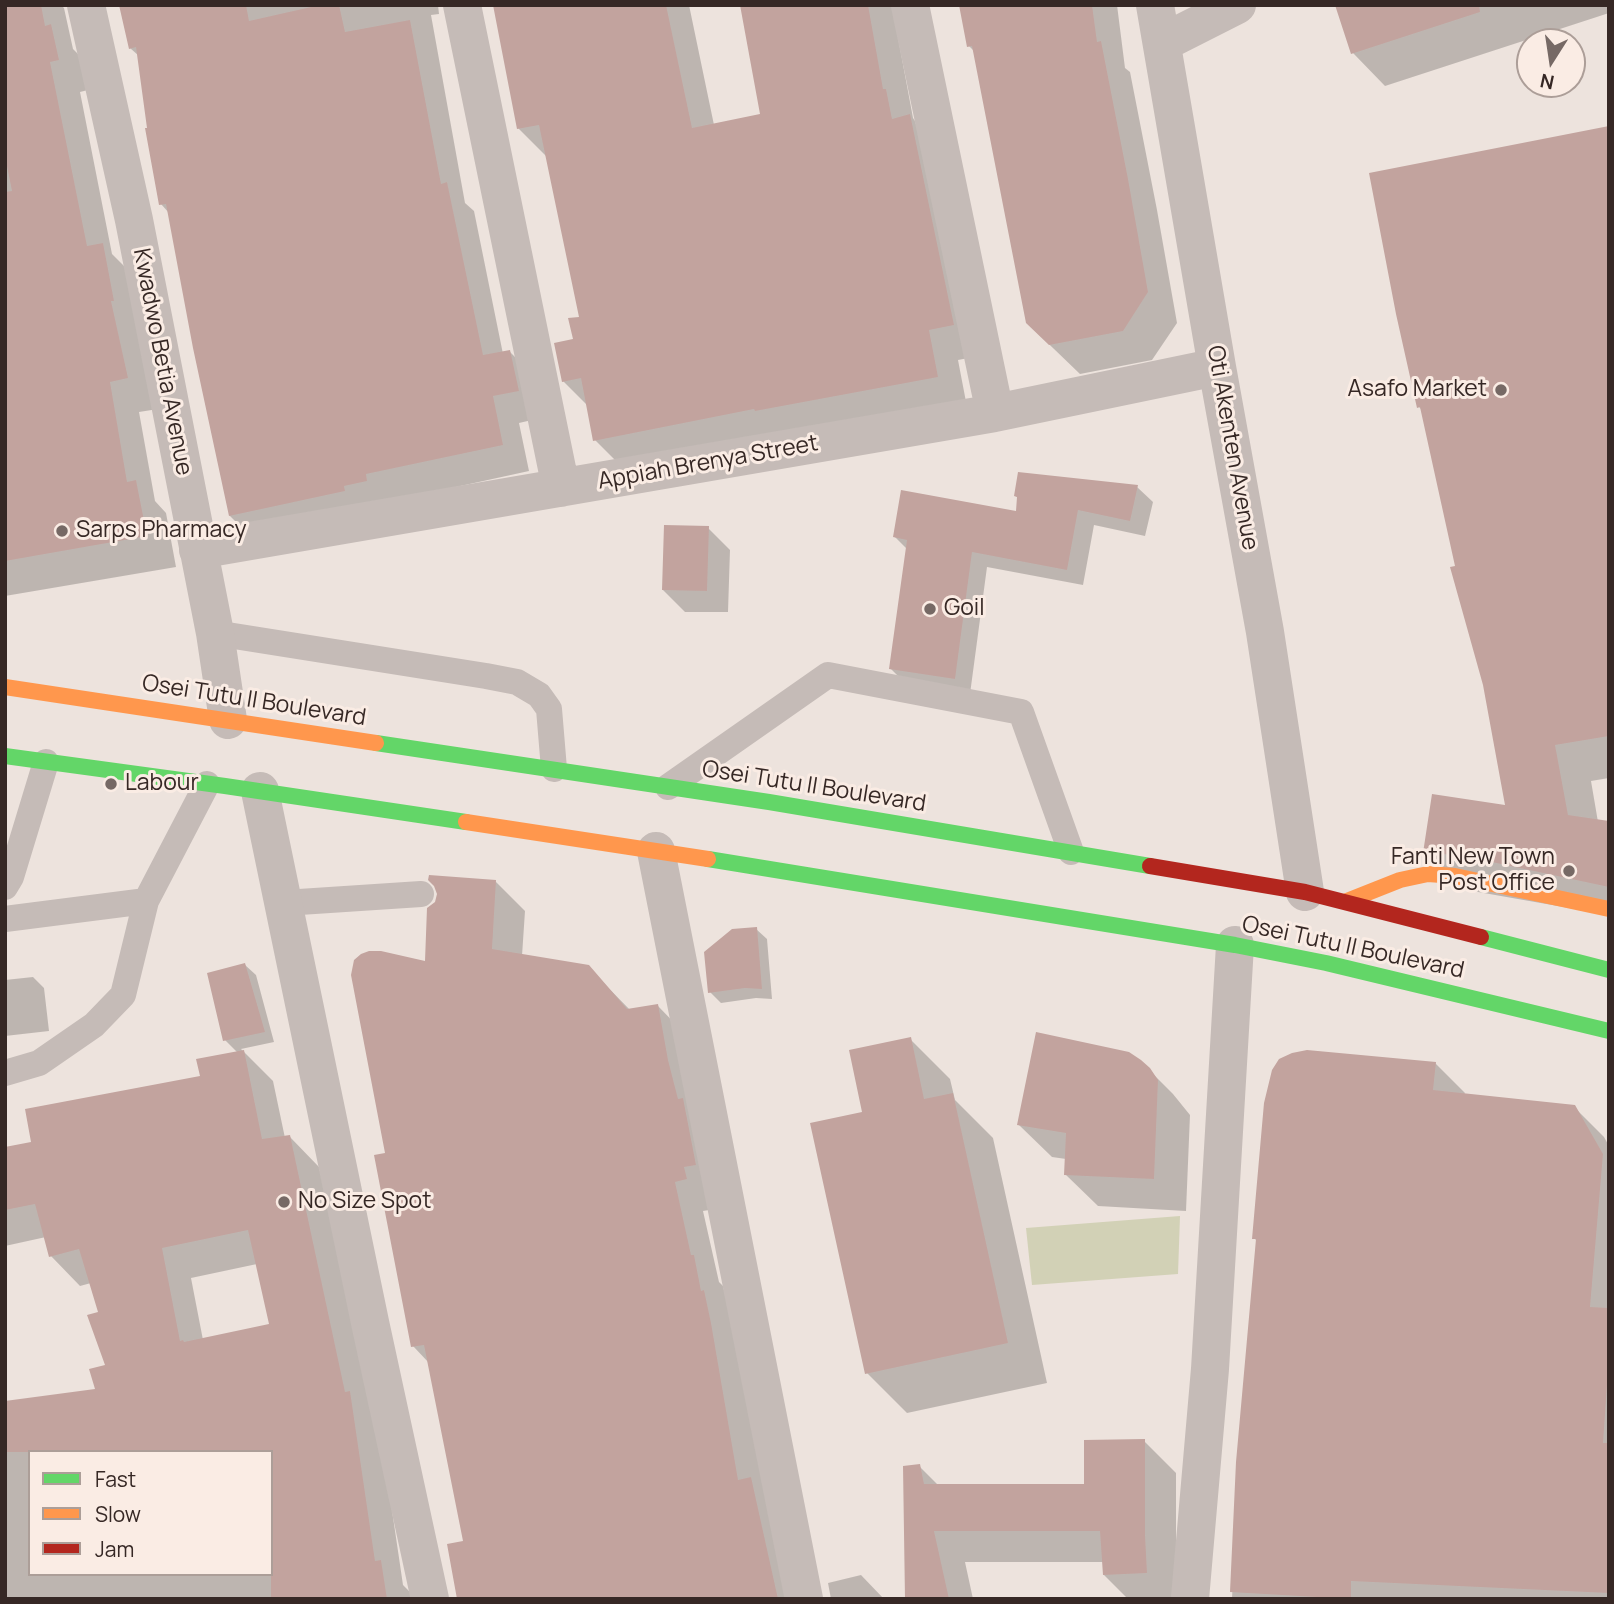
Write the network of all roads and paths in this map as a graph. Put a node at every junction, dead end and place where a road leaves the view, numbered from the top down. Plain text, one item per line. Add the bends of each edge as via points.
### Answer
1 (86, 5) edge
2 (461, 5) edge
3 (910, 5) edge
4 (1155, 5) edge
5 (1237, 5) edge
6 (1162, 43) junction
7 (1217, 368) junction
8 (995, 413) junction
9 (561, 488) junction
10 (198, 550) junction
11 (215, 633) junction
12 (5, 687) edge
13 (228, 720) junction
14 (5, 756) edge
15 (46, 762) junction
16 (554, 769) junction
17 (207, 784) junction
18 (668, 787) junction
19 (260, 792) junction
20 (656, 851) junction
21 (1071, 852) junction
22 (5, 887) edge
23 (1305, 892) junction
24 (421, 894) dead end
25 (146, 901) junction
26 (1348, 901) junction
27 (284, 903) junction
28 (1609, 909) edge
29 (5, 919) edge
30 (1235, 945) junction
31 (1609, 970) edge
32 (1609, 1031) edge
33 (5, 1073) edge
34 (430, 1599) edge
35 (804, 1599) edge
36 (1190, 1599) edge

1 - 10 street, Kwadwo Betia Avenue via 134,220
2 - 9 street
3 - 8 street
4 - 6 street, Oti Akenten Avenue
5 - 6 street
6 - 7 street, Oti Akenten Avenue
7 - 8 street, Appiah Brenya Street
7 - 23 street, Oti Akenten Avenue via 1265,632
8 - 9 street, Appiah Brenya Street
9 - 10 street, Appiah Brenya Street
10 - 11 street, Kwadwo Betia Avenue
11 - 13 street, Kwadwo Betia Avenue
11 - 16 lane via 516,682 539,695 549,709
12 - 13 main road, Osei Tutu II Boulevard
13 - 16 main road, Osei Tutu II Boulevard
14 - 15 main road, Osei Tutu II Boulevard
15 - 17 main road, Osei Tutu II Boulevard
15 - 22 lane
16 - 18 main road, Osei Tutu II Boulevard
17 - 19 main road, Osei Tutu II Boulevard
17 - 25 lane
18 - 21 main road, Osei Tutu II Boulevard
18 - 21 lane via 828,674 1021,712
19 - 20 main road, Osei Tutu II Boulevard
19 - 27 street
20 - 30 main road, Osei Tutu II Boulevard
20 - 35 street
21 - 23 main road, Osei Tutu II Boulevard
23 - 26 main road, Osei Tutu II Boulevard
24 - 27 lane
25 - 29 lane
25 - 33 lane via 123,995 94,1026 39,1063
26 - 28 main road via 1428,874
26 - 31 main road, Osei Tutu II Boulevard
27 - 34 street
30 - 32 main road, Osei Tutu II Boulevard
30 - 36 street via 1210,1369

